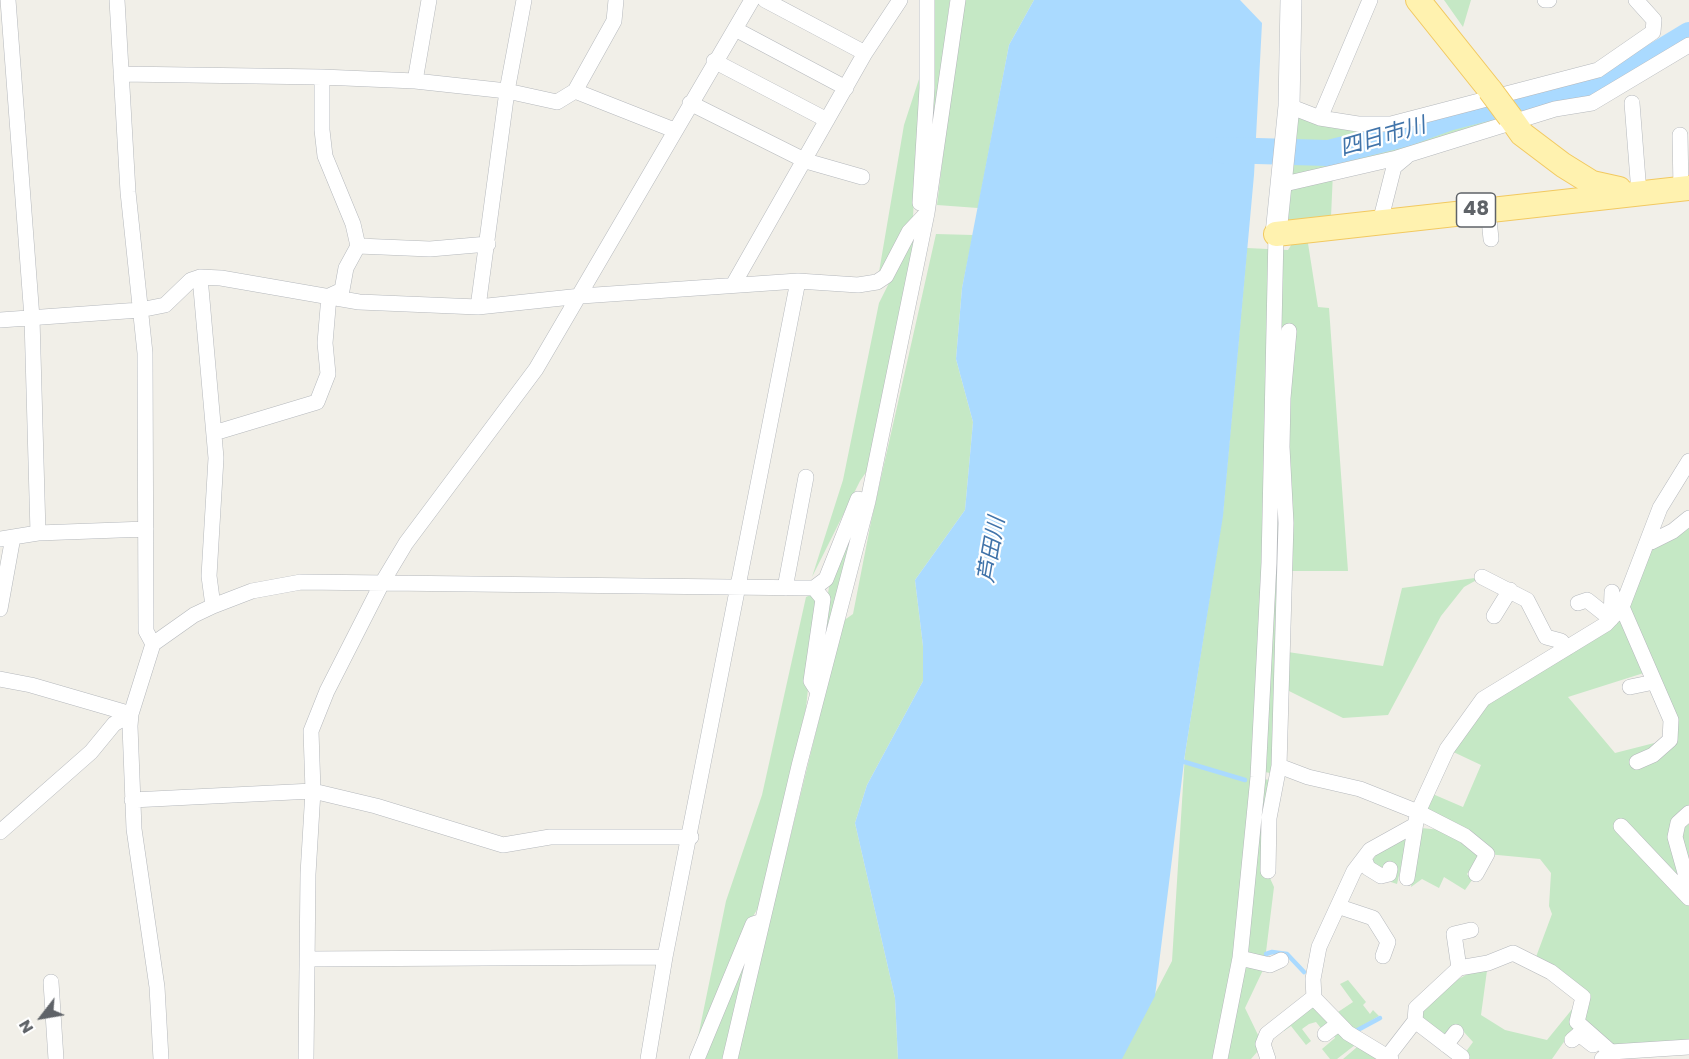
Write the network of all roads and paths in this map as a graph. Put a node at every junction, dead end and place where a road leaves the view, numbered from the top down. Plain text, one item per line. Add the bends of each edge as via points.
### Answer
1 (8, 0) edge
2 (117, 0) edge
3 (429, 0) edge
4 (524, 0) edge
5 (616, 0) edge
6 (752, 0) edge
7 (765, 0) edge
8 (900, 0) edge
9 (927, 0) edge
10 (958, 0) edge
11 (1291, 0) edge
12 (1370, 0) edge
13 (1418, 0) edge
14 (1636, 0) edge
15 (735, 28) junction
16 (1689, 45) edge
17 (865, 53) junction
18 (714, 61) junction
19 (121, 74) junction
20 (322, 76) junction
21 (415, 81) junction
22 (846, 88) junction
23 (507, 91) junction
24 (575, 91) junction
25 (690, 103) junction
26 (1632, 103) dead end
27 (1289, 106) junction
28 (1320, 118) junction
29 (1511, 119) junction
30 (827, 120) junction
31 (674, 130) junction
32 (1680, 135) dead end
33 (1410, 154) junction
34 (806, 161) junction
35 (862, 177) dead end
36 (1280, 180) junction
37 (1682, 188) edge
38 (1639, 191) junction
39 (1488, 209) junction
40 (927, 213) junction
41 (1380, 222) junction
42 (1276, 234) junction
43 (1491, 239) dead end
44 (488, 244) junction
45 (358, 246) junction
46 (200, 277) junction
47 (798, 281) junction
48 (733, 285) junction
49 (329, 296) junction
50 (581, 296) junction
51 (478, 307) junction
52 (140, 310) junction
53 (32, 318) junction
54 (0, 320) edge
55 (1289, 331) dead end
56 (214, 433) junction
57 (1276, 447) junction
58 (1689, 461) edge
59 (806, 477) dead end
60 (868, 501) junction
61 (1689, 518) edge
62 (146, 530) junction
63 (38, 533) junction
64 (7, 538) edge
65 (1648, 541) junction
66 (1482, 577) dead end
67 (382, 583) junction
68 (740, 587) junction
69 (785, 588) junction
70 (814, 588) junction
71 (1510, 590) junction
72 (1612, 592) dead end
73 (1578, 603) dead end
74 (213, 606) junction
75 (1622, 607) junction
76 (0, 609) edge
77 (1494, 616) dead end
78 (1611, 619) junction
79 (153, 644) junction
80 (1567, 648) junction
81 (0, 679) edge
82 (1654, 682) junction
83 (1630, 687) dead end
84 (818, 692) junction
85 (131, 714) junction
86 (1638, 762) dead end
87 (1279, 766) junction
88 (313, 791) junction
89 (132, 800) junction
90 (1689, 813) edge
91 (1417, 817) junction
92 (1621, 826) dead end
93 (0, 832) edge
94 (690, 837) junction
95 (1364, 858) junction
96 (1390, 868) dead end
97 (1268, 871) dead end
98 (1476, 874) dead end
99 (1407, 878) dead end
100 (1689, 888) edge
101 (1689, 898) edge
102 (1340, 907) junction
103 (762, 921) junction
104 (1471, 930) dead end
105 (1383, 956) dead end
106 (665, 957) junction
107 (1240, 958) junction
108 (307, 959) junction
109 (1273, 967) dead end
110 (1459, 968) junction
111 (51, 982) dead end
112 (1314, 997) junction
113 (1415, 1021) junction
114 (1338, 1024) junction
115 (1456, 1032) dead end
116 (1325, 1034) dead end
117 (1572, 1040) dead end
118 (1446, 1045) junction
119 (1689, 1047) edge
120 (1606, 1055) edge
121 (1462, 1057) dead end
122 (1390, 1058) edge
123 (56, 1059) edge
124 (161, 1059) edge
125 (306, 1059) edge
126 (648, 1059) edge
127 (697, 1059) edge
128 (730, 1059) edge
129 (1220, 1059) edge
130 (1268, 1059) edge

1 - 53 street
2 - 19 street
3 - 21 street
4 - 23 street
5 - 24 street via 614,21
6 - 15 street
7 - 17 street
8 - 17 street
9 - 40 street via 927,88 920,203
10 - 40 street
11 - 27 street
12 - 28 street
13 - 29 main road, 48, bridge
14 - 28 street via 1654,20 1653,32 1598,70 1391,124
15 - 18 street
15 - 22 street
16 - 29 street via 1592,103
17 - 22 street
18 - 25 street
18 - 30 street
19 - 20 street
19 - 52 street
20 - 21 street
20 - 45 street via 325,156
21 - 23 street
22 - 30 street
23 - 24 street via 557,102
23 - 44 street
24 - 31 street
25 - 31 street
25 - 34 street
26 - 38 street
27 - 28 street
27 - 36 street
29 - 33 street
29 - 38 main road, 48 via 1522,134 1592,183
30 - 34 street
31 - 50 street
32 - 37 street
33 - 36 street
33 - 41 street via 1394,167
34 - 35 street
34 - 48 street
36 - 42 street
37 - 38 main road, 48
38 - 39 main road, 48
39 - 41 main road, 48
39 - 43 street
40 - 47 street via 909,232 886,276 877,282 858,285
40 - 60 street
41 - 42 main road, 48
42 - 57 street
44 - 45 street via 430,249
44 - 51 street
45 - 49 street via 346,268 342,290
46 - 49 street
46 - 52 street via 191,280 165,305
46 - 56 street
47 - 48 street
47 - 68 street
48 - 50 street
49 - 51 street via 359,302
49 - 56 street via 325,343 328,374 317,402
50 - 51 street
50 - 67 street via 536,369 406,543
52 - 53 street
52 - 62 street via 145,353
53 - 54 street
53 - 63 street
55 - 57 street
56 - 74 street via 209,576
57 - 87 street via 1286,523
57 - 107 street via 1258,777
58 - 65 street via 1660,508
59 - 69 street
60 - 70 street via 858,499 826,579
60 - 84 street
61 - 65 street via 1673,531
62 - 63 street
62 - 79 street via 146,631
63 - 64 street
64 - 76 street
65 - 75 street
66 - 71 street
67 - 68 street
67 - 74 street via 301,582 252,591
67 - 88 street via 311,731
68 - 69 street
68 - 94 street
69 - 70 street
70 - 84 street via 823,599 810,681
71 - 77 street
71 - 80 street via 1527,600 1546,637 1561,641
72 - 78 street
73 - 78 street via 1587,600
74 - 79 street
75 - 78 street
75 - 82 street
78 - 80 street
79 - 85 street
80 - 91 street via 1483,699 1447,749
81 - 85 street
82 - 83 street
82 - 86 street via 1671,720 1670,740
84 - 103 street
85 - 89 street
85 - 93 street via 114,724 91,752
87 - 91 street via 1360,789
87 - 97 street via 1269,818
88 - 89 street
88 - 94 street via 503,845 549,837
88 - 108 street
89 - 124 street via 157,987
90 - 100 street via 1678,823 1675,837
91 - 95 street
91 - 98 street via 1465,836 1487,854
91 - 99 street
92 - 101 street
94 - 106 street
95 - 96 street via 1368,868 1381,876 1389,874
95 - 102 street via 1353,871
102 - 105 street via 1373,918 1388,942
102 - 112 street via 1319,947 1312,979
103 - 127 street via 753,924
103 - 128 street
104 - 110 street via 1454,934
106 - 108 street
106 - 126 street
107 - 109 street
107 - 129 street
108 - 125 street
110 - 113 street via 1416,1008
110 - 120 street via 1514,953 1551,972 1582,997 1577,1022
111 - 123 street
112 - 114 street
112 - 130 street via 1267,1034 1263,1044
113 - 118 street
113 - 122 street
114 - 116 street
114 - 122 street
115 - 118 street
117 - 120 street via 1579,1034
118 - 121 street
119 - 120 street

